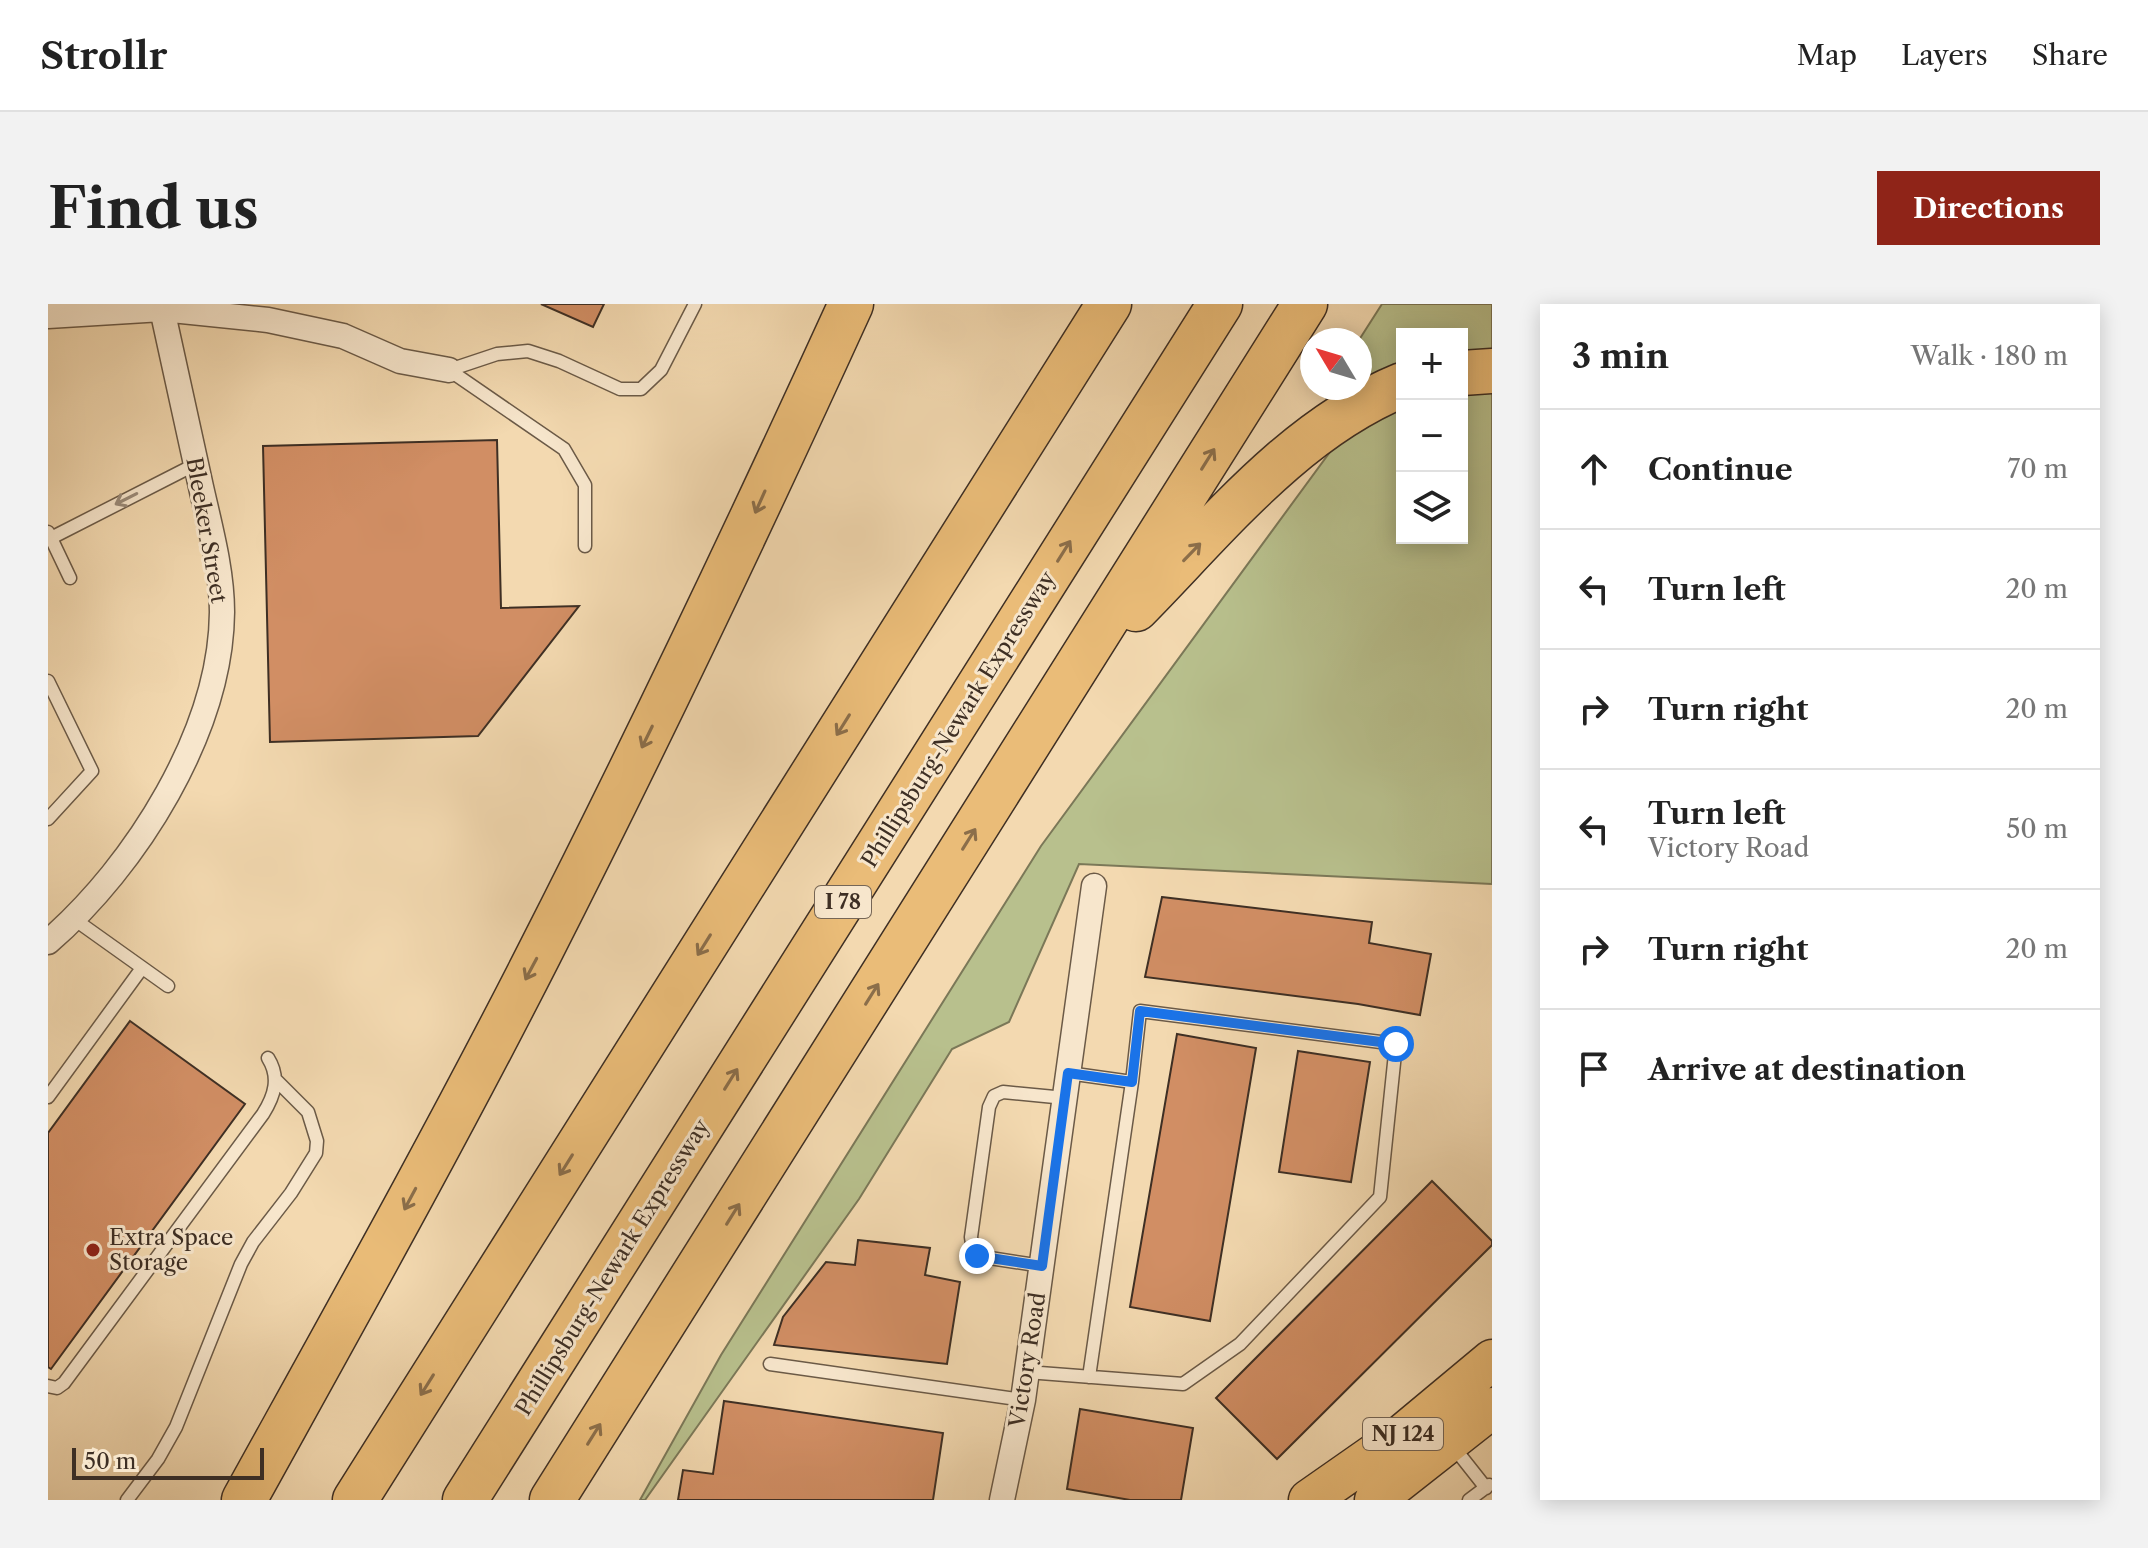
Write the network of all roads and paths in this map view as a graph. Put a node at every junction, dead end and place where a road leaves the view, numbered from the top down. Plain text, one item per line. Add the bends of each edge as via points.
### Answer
1 (695, 304) edge
2 (832, 304) edge
3 (851, 304) edge
4 (1073, 304) edge
5 (1109, 304) edge
6 (1220, 304) edge
7 (1305, 304) edge
8 (163, 306) edge
9 (90, 308) edge
10 (247, 310) edge
11 (48, 316) edge
12 (449, 370) junction
13 (1492, 371) edge
14 (1468, 373) edge
15 (1396, 387) edge
16 (781, 456) junction
17 (196, 464) junction
18 (49, 535) edge
19 (585, 546) dead end
20 (70, 578) dead end
21 (1078, 668) junction
22 (48, 681) edge
23 (869, 684) junction
24 (48, 819) edge
25 (1094, 886) dead end
26 (74, 919) junction
27 (48, 942) edge
28 (142, 968) junction
29 (168, 986) dead end
30 (268, 1058) dead end
31 (1068, 1073) junction
32 (276, 1080) junction
33 (1132, 1082) junction
34 (48, 1097) edge
35 (1065, 1098) junction
36 (1042, 1266) junction
37 (1492, 1360) edge
38 (770, 1364) dead end
39 (1027, 1372) junction
40 (1089, 1377) junction
41 (48, 1386) edge
42 (1023, 1400) junction
43 (1492, 1408) edge
44 (1450, 1443) junction
45 (1489, 1486) edge
46 (127, 1500) edge
47 (244, 1500) edge
48 (355, 1500) edge
49 (465, 1500) edge
50 (552, 1500) edge
51 (1002, 1500) edge
52 (1309, 1500) edge
53 (1375, 1500) edge
54 (1469, 1500) edge

1 - 12 lane via 661,370 641,389 620,389 528,351 497,354
2 - 16 highway
3 - 16 highway
4 - 23 highway via 974,474
5 - 23 highway
49 -> 6 highway, Phillipsburg-Newark Expressway / I 78
21 -> 7 highway
8 - 9 street
8 - 10 street
8 - 17 street, Bleeker Street
9 - 11 street
10 - 12 street via 343,336 400,361
12 - 19 lane via 564,449 585,485
13 - 14 highway
21 -> 15 highway via 1276,468 1337,419
16 -> 47 highway via 538,956
17 -> 18 lane
17 - 26 street, Bleeker Street via 217,559 222,612 216,665 177,775 111,878
18 - 20 lane
50 -> 21 highway
22 - 24 lane via 92,771
23 -> 48 highway
25 - 31 street, Victory Road
26 - 27 street, Bleeker Street
26 - 28 lane
28 - 29 lane
28 - 34 lane
30 - 32 lane
31 - 33 lane
31 - 35 street, Victory Road
32 - 41 lane via 263,1114 64,1383
32 - 46 lane via 308,1112 316,1153 253,1242 176,1427
33 - 40 lane
33 - 40 lane via 1140,1011 1396,1044 1380,1197 1240,1344 1183,1384
35 - 36 street, Victory Road
35 - 36 lane via 1003,1092 994,1096 971,1237 977,1256
36 - 39 street, Victory Road
37 - 52 main road, NJ 124 via 1402,1435
38 - 42 lane
39 - 40 lane
39 - 42 street, Victory Road
42 - 51 street, Victory Road
43 - 44 main road, NJ 124
44 - 45 lane
44 - 53 main road, NJ 124
45 - 54 lane

